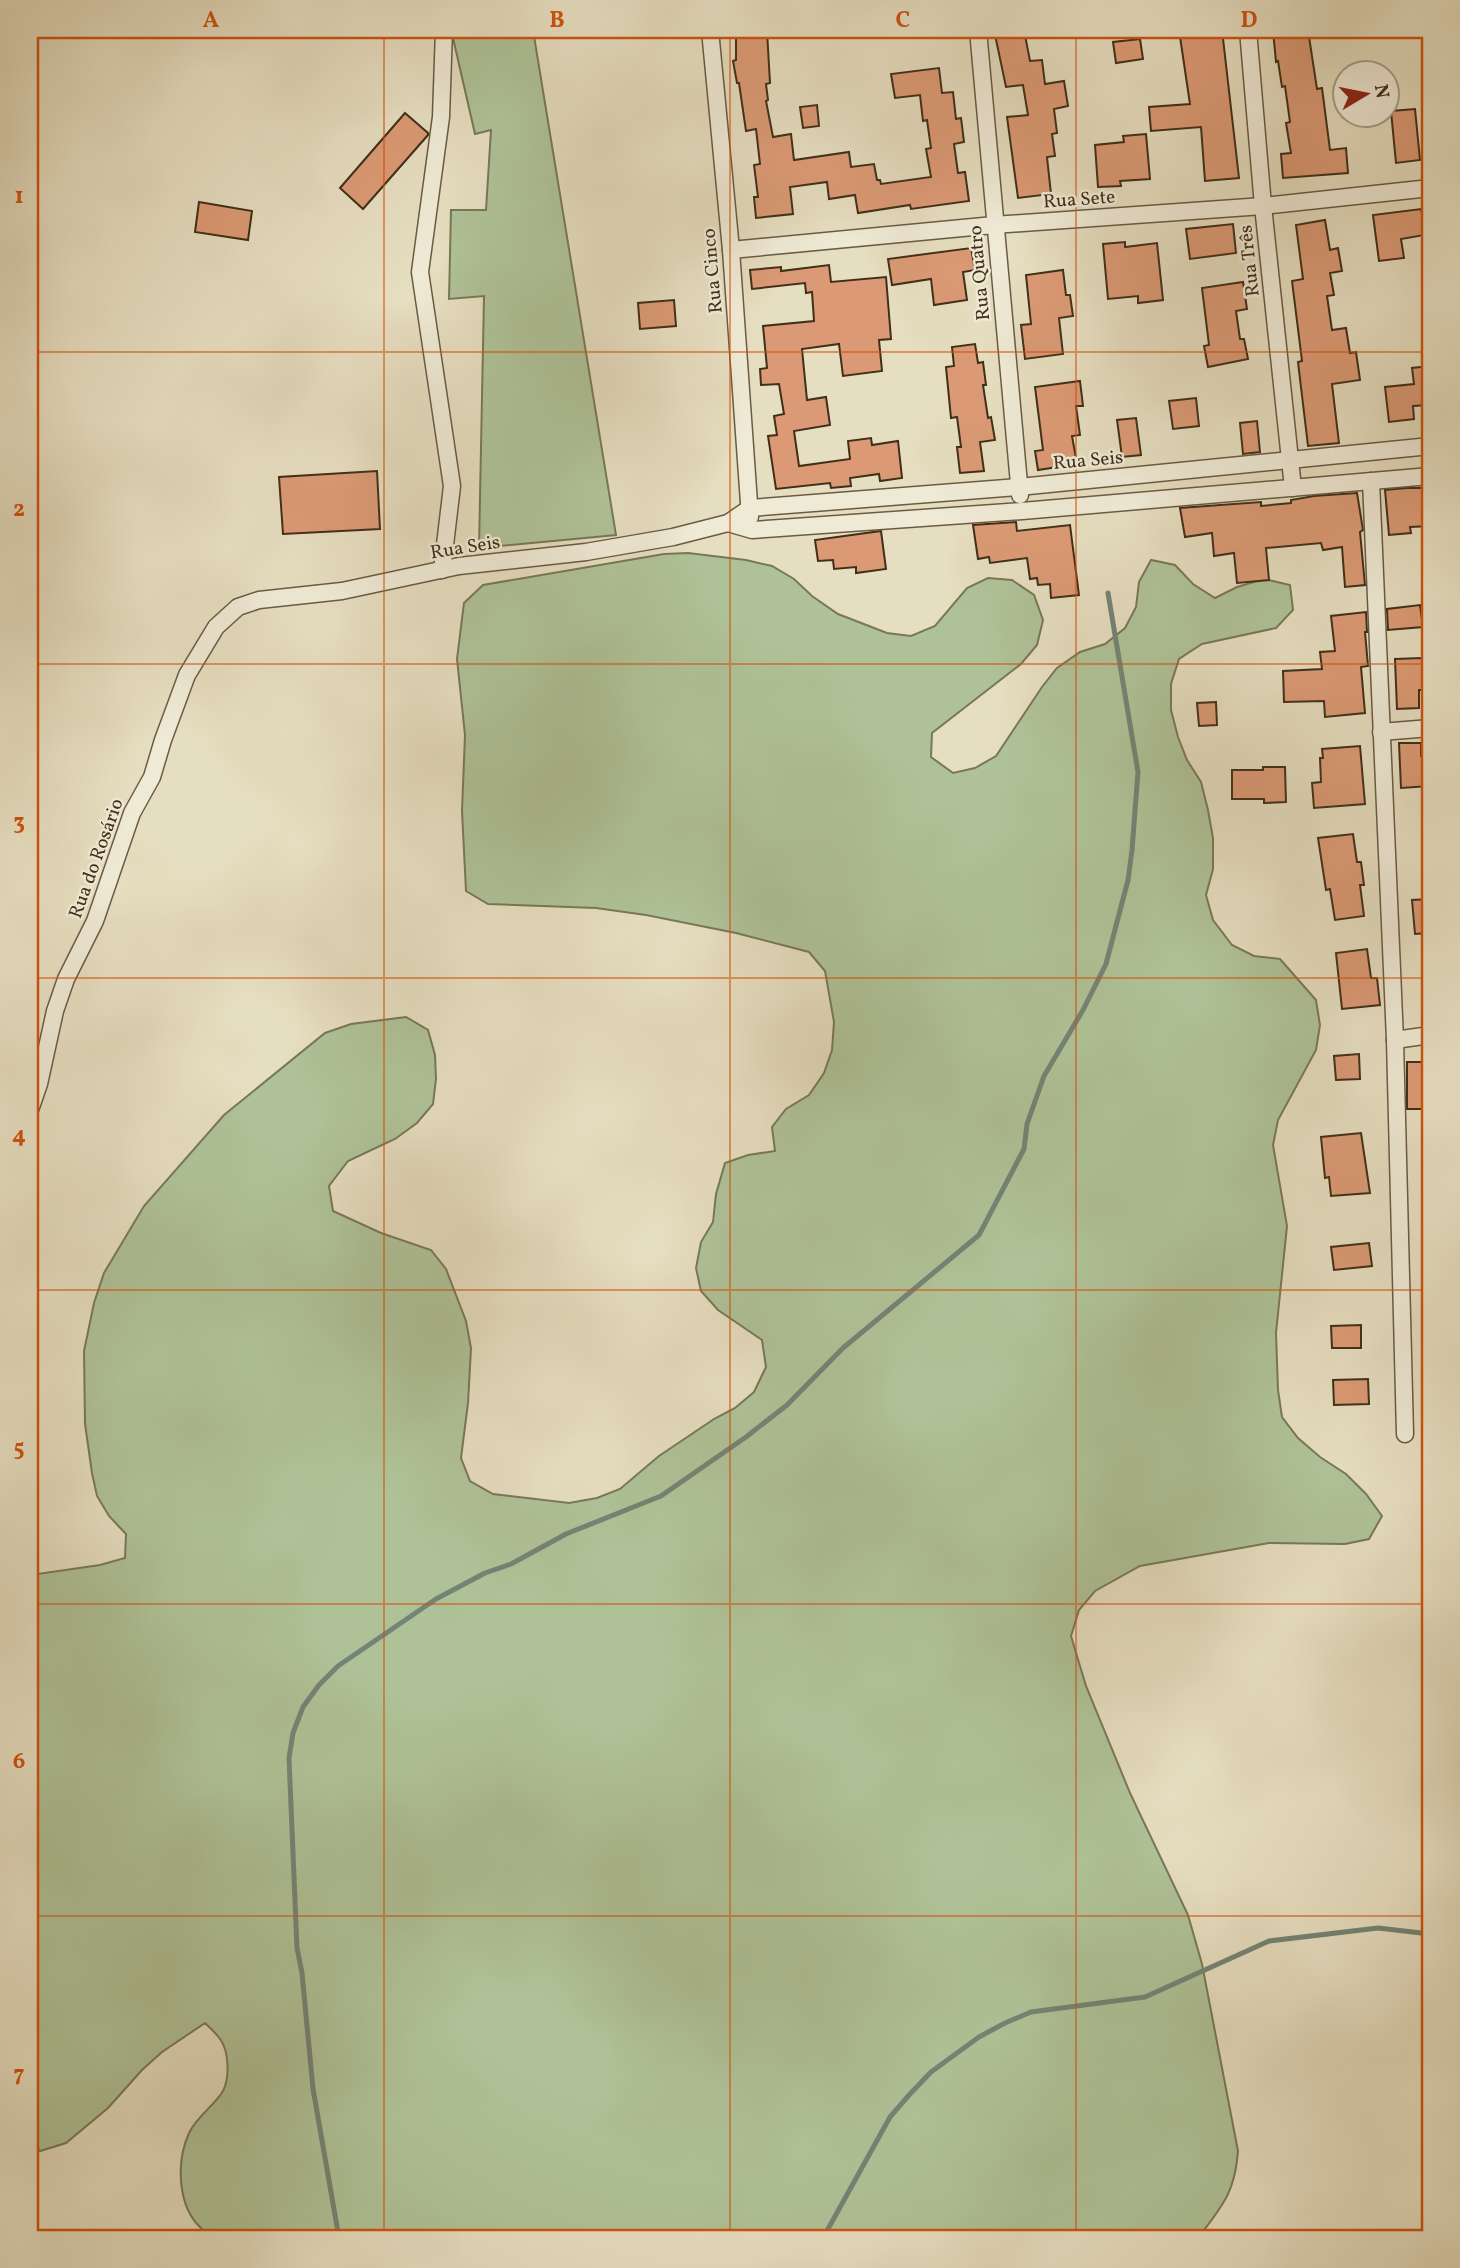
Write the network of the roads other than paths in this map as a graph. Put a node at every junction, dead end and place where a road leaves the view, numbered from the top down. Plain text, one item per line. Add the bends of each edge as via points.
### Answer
1 (444, 30) edge
2 (710, 30) edge
3 (978, 30) edge
4 (1248, 30) edge
5 (1430, 188) edge
6 (1263, 206) junction
7 (994, 225) junction
8 (731, 250) junction
9 (1430, 446) edge
10 (1289, 461) junction
11 (1430, 476) edge
12 (1371, 481) junction
13 (1019, 487) junction
14 (1293, 488) junction
15 (750, 508) junction
16 (1022, 511) junction
17 (728, 523) junction
18 (752, 530) junction
19 (442, 570) junction
20 (216, 627) joint
21 (1430, 728) edge
22 (1381, 732) junction
23 (1430, 1035) edge
24 (1395, 1040) junction
25 (30, 1110) edge
26 (1405, 1434) dead end

1 - 19 street via 441,117 419,272 452,486
2 - 8 street, Rua Cinco
3 - 7 street, Rua Quatro
4 - 6 street, Rua Três
5 - 6 street, Rua Sete
6 - 7 street, Rua Sete
6 - 10 street, Rua Três
7 - 8 street, Rua Sete
7 - 13 street, Rua Quatro
8 - 15 street, Rua Cinco
9 - 10 street, Rua Seis
10 - 13 street, Rua Seis
10 - 14 street, Rua Três
11 - 12 street
12 - 14 street
12 - 22 street
13 - 15 street, Rua Seis
13 - 16 street, Rua Quatro
14 - 16 street
15 - 17 street
15 - 18 street, Rua Cinco
16 - 18 street
17 - 18 street
17 - 19 street, Rua Seis via 598,550
19 - 20 street, Rua Seis via 342,591 259,600 238,607
20 - 25 street, Rua do Rosário via 187,675 95,921 66,979
21 - 22 street
22 - 24 street
23 - 24 street
24 - 26 street

